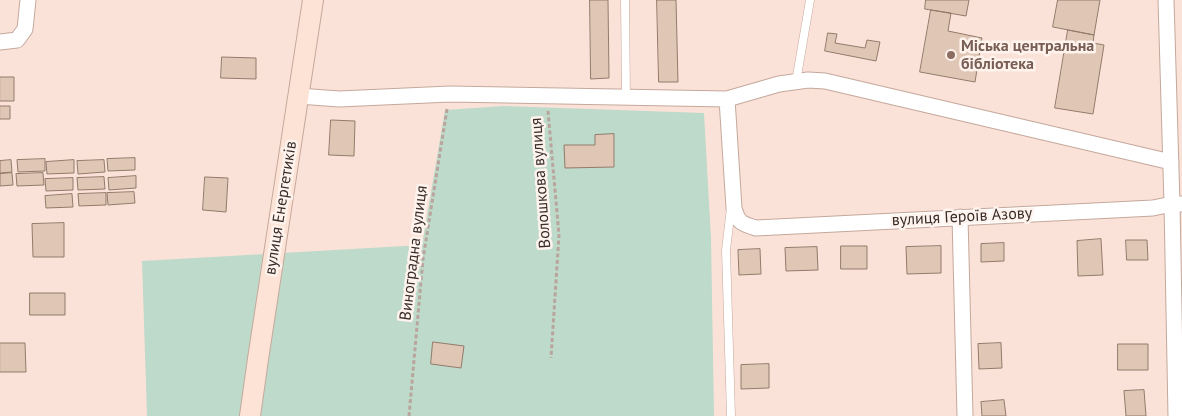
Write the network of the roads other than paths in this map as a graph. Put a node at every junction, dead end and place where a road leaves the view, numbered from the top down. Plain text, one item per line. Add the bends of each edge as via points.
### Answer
1 (28, 0) edge
2 (313, 0) edge
3 (624, 0) edge
4 (810, 0) edge
5 (1166, 0) edge
6 (0, 42) edge
7 (796, 82) junction
8 (299, 96) junction
9 (626, 97) junction
10 (727, 99) junction
11 (1171, 162) junction
12 (733, 189) junction
13 (1177, 204) edge
14 (960, 217) junction
15 (250, 416) edge
16 (731, 416) edge
17 (965, 416) edge
18 (1176, 416) edge

1 - 6 street via 25,30 17,40
2 - 8 street, вулиця Енергетиків
3 - 9 lane
4 - 7 lane
5 - 11 street
7 - 10 street
7 - 11 street via 825,81
8 - 9 street via 339,99 450,94
8 - 15 street, вулиця Енергетиків
9 - 10 street
10 - 12 street
11 - 13 street
12 - 14 street, вулиця Героїв Азову via 736,214 743,224 756,228
12 - 16 lane via 726,250
13 - 14 street, вулиця Героїв Азову via 1153,208
13 - 18 street
14 - 17 street

